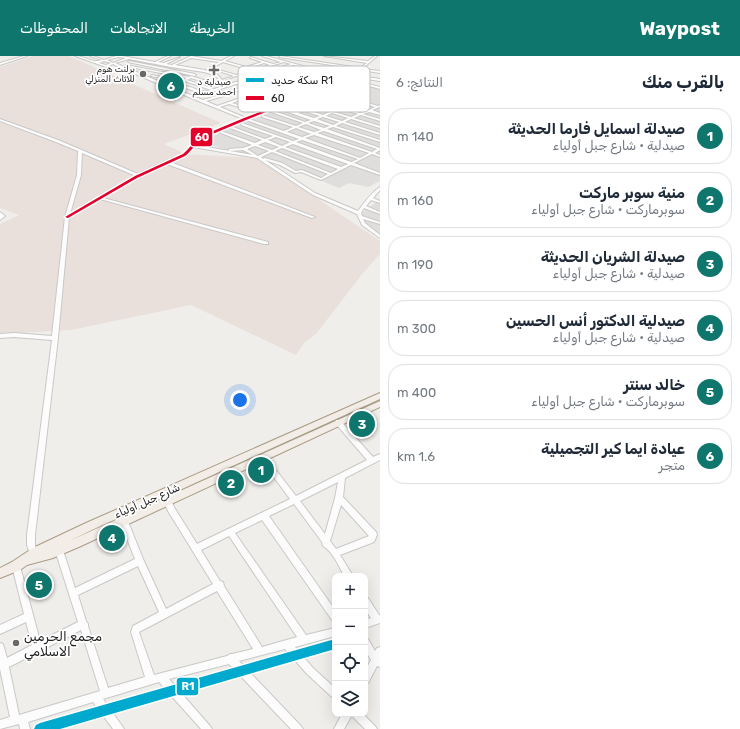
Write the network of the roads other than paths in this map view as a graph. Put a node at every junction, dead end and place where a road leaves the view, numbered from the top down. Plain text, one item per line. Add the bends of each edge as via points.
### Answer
1 (26, 56) edge
2 (76, 56) edge
3 (85, 56) edge
4 (93, 56) edge
5 (118, 56) edge
6 (133, 56) edge
7 (141, 56) edge
8 (169, 56) edge
9 (192, 56) edge
10 (208, 56) edge
11 (232, 56) edge
12 (258, 56) edge
13 (263, 56) edge
14 (281, 56) edge
15 (300, 56) edge
16 (325, 56) edge
17 (329, 56) edge
18 (351, 56) edge
19 (376, 56) edge
20 (177, 57) edge
21 (80, 58) junction
22 (128, 58) junction
23 (162, 58) edge
24 (187, 58) edge
25 (341, 58) junction
26 (227, 59) junction
27 (274, 59) junction
28 (299, 59) junction
29 (348, 59) junction
30 (104, 60) junction
31 (184, 60) junction
32 (372, 60) junction
33 (379, 60) edge
34 (121, 61) junction
35 (167, 61) dead end
36 (336, 61) junction
37 (154, 62) junction
38 (178, 62) junction
39 (222, 62) junction
40 (264, 62) junction
41 (284, 62) junction
42 (368, 62) junction
43 (96, 63) junction
44 (319, 63) junction
45 (0, 64) edge
46 (114, 64) junction
47 (163, 64) junction
48 (294, 64) junction
49 (331, 64) junction
50 (118, 65) junction
51 (216, 65) junction
52 (274, 65) junction
53 (172, 66) junction
54 (238, 66) edge
55 (252, 66) edge
56 (270, 66) edge
57 (288, 66) edge
58 (300, 66) edge
59 (314, 66) edge
60 (343, 66) edge
61 (364, 66) joint
62 (380, 66) edge
63 (155, 67) junction
64 (210, 68) junction
65 (166, 69) junction
66 (148, 70) junction
67 (370, 70) edge
68 (204, 71) junction
69 (374, 71) junction
70 (159, 72) junction
71 (380, 72) edge
72 (138, 74) junction
73 (370, 74) edge
74 (196, 75) junction
75 (152, 76) junction
76 (238, 76) joint
77 (380, 76) edge
78 (147, 78) junction
79 (166, 78) junction
80 (190, 78) junction
81 (370, 79) edge
82 (380, 80) edge
83 (184, 81) junction
84 (222, 81) junction
85 (158, 82) junction
86 (237, 83) edge
87 (212, 84) junction
88 (232, 84) junction
89 (370, 85) edge
90 (223, 87) junction
91 (172, 88) junction
92 (380, 88) edge
93 (214, 90) junction
94 (237, 90) edge
95 (203, 94) junction
96 (226, 94) junction
97 (221, 96) junction
98 (192, 97) junction
99 (238, 100) edge
100 (203, 101) junction
101 (235, 101) junction
102 (229, 103) junction
103 (238, 106) edge
104 (217, 107) junction
105 (370, 110) edge
106 (253, 112) edge
107 (268, 112) edge
108 (272, 112) edge
109 (298, 112) edge
110 (311, 112) edge
111 (332, 112) joint
112 (353, 112) edge
113 (364, 112) edge
114 (295, 113) junction
115 (359, 114) junction
116 (380, 114) edge
117 (261, 115) junction
118 (324, 116) junction
119 (284, 117) junction
120 (350, 118) junction
121 (245, 119) junction
122 (292, 119) junction
123 (315, 119) junction
124 (379, 119) edge
125 (0, 120) edge
126 (252, 120) junction
127 (275, 120) junction
128 (341, 121) junction
129 (282, 123) junction
130 (305, 123) junction
131 (242, 124) junction
132 (264, 124) junction
133 (368, 124) junction
134 (332, 125) junction
135 (354, 126) junction
136 (272, 127) junction
137 (295, 127) junction
138 (360, 127) junction
139 (380, 127) edge
140 (232, 128) junction
141 (254, 128) junction
142 (323, 129) junction
143 (345, 130) junction
144 (261, 131) junction
145 (244, 132) junction
146 (285, 132) junction
147 (351, 132) junction
148 (313, 133) junction
149 (380, 133) edge
150 (251, 135) junction
151 (233, 136) junction
152 (275, 136) junction
153 (342, 136) junction
154 (302, 138) junction
155 (370, 138) junction
156 (241, 139) junction
157 (265, 140) junction
158 (333, 140) junction
159 (379, 140) edge
160 (292, 142) junction
161 (360, 142) junction
162 (254, 145) junction
163 (322, 145) junction
164 (193, 146) junction
165 (282, 146) junction
166 (352, 146) junction
167 (220, 148) dead end
168 (244, 149) junction
169 (380, 149) edge
170 (312, 150) junction
171 (80, 151) junction
172 (271, 151) junction
173 (341, 152) junction
174 (302, 154) junction
175 (371, 154) junction
176 (380, 156) edge
177 (259, 157) junction
178 (331, 157) junction
179 (292, 159) junction
180 (361, 159) junction
181 (166, 162) junction
182 (322, 162) junction
183 (281, 164) junction
184 (352, 164) junction
185 (311, 167) junction
186 (342, 169) junction
187 (301, 171) junction
188 (296, 172) junction
189 (284, 174) junction
190 (331, 174) junction
191 (380, 174) edge
192 (139, 176) junction
193 (380, 188) edge
194 (378, 193) edge
195 (100, 198) junction
196 (370, 198) junction
197 (380, 202) edge
198 (363, 206) junction
199 (0, 213) edge
200 (380, 213) edge
201 (359, 215) junction
202 (67, 217) junction
203 (313, 217) dead end
204 (0, 219) edge
205 (379, 222) edge
206 (380, 236) edge
207 (266, 242) dead end
208 (0, 336) edge
209 (55, 338) junction
210 (380, 396) edge
211 (380, 404) edge
212 (338, 422) junction
213 (380, 457) edge
214 (263, 458) junction
215 (372, 461) junction
216 (342, 477) junction
217 (339, 498) junction
218 (295, 500) junction
219 (168, 502) junction
220 (264, 516) junction
221 (124, 521) junction
222 (230, 531) junction
223 (326, 542) junction
224 (196, 548) junction
225 (59, 550) junction
226 (335, 553) junction
227 (32, 558) junction
228 (140, 561) junction
229 (16, 566) junction
230 (1, 572) edge
231 (347, 573) edge
232 (220, 585) junction
233 (73, 593) junction
234 (368, 605) edge
235 (332, 613) edge
236 (164, 614) junction
237 (29, 616) junction
238 (378, 620) edge
239 (368, 623) edge
240 (84, 624) junction
241 (0, 630) edge
242 (332, 633) edge
243 (304, 640) junction
244 (287, 645) junction
245 (367, 645) edge
246 (0, 647) edge
247 (37, 648) junction
248 (260, 652) junction
249 (230, 658) junction
250 (378, 658) edge
251 (4, 664) junction
252 (368, 675) edge
253 (161, 677) junction
254 (151, 680) junction
255 (332, 691) edge
256 (105, 693) junction
257 (95, 696) junction
258 (345, 717) edge
259 (359, 717) edge
260 (19, 719) junction
261 (0, 725) edge
262 (25, 729) edge
263 (119, 729) edge
264 (207, 729) edge
265 (298, 729) edge
266 (339, 729) edge
267 (372, 729) edge

1 - 45 street
2 - 21 street
3 - 4 street
3 - 21 street
4 - 30 street
5 - 22 street
5 - 30 street
6 - 22 street
7 - 23 street
8 - 23 street
9 - 24 street
9 - 39 street
10 - 26 street
11 - 26 street
12 - 40 street via 250,58
13 - 27 street
14 - 27 street
14 - 28 street
15 - 28 street via 303,56
16 - 17 street
17 - 25 street
17 - 44 street
18 - 29 street
18 - 32 street
19 - 32 street
20 - 24 street
20 - 47 street
21 - 43 street
22 - 34 street
22 - 37 street
23 - 35 street via 169,60
23 - 37 street
24 - 31 street
25 - 29 street
25 - 36 street
26 - 39 street
27 - 41 street
28 - 44 street
29 - 42 street
30 - 43 street
30 - 46 street
31 - 38 street
31 - 51 street
32 - 33 street
32 - 42 street
34 - 46 street
34 - 63 street
36 - 49 street
36 - 61 street
37 - 47 street
38 - 53 street
38 - 64 street
39 - 51 street
39 - 54 street
40 - 52 street
40 - 55 street
41 - 48 street
41 - 52 street
42 - 61 street
43 - 46 street via 104,66
44 - 49 street
44 - 59 street
46 - 50 street
47 - 53 street
47 - 63 street
48 - 57 street
48 - 58 street
49 - 60 street
50 - 66 street
50 - 72 street
51 - 64 street
52 - 56 street
53 - 65 street
53 - 68 street
62 - 69 street
63 - 65 street
63 - 66 street
64 - 68 street
64 - 76 street
65 - 70 street
65 - 74 street
66 - 70 street
66 - 72 street
67 - 69 street
68 - 74 street
68 - 84 street via 214,74
69 - 71 street
70 - 75 street
70 - 80 street
72 - 78 street
73 - 77 street
74 - 80 street
75 - 78 street
75 - 79 street
76 - 84 street
78 - 85 street
79 - 83 street
79 - 85 street
80 - 83 street
80 - 87 street
81 - 82 street
83 - 91 street
83 - 93 street
84 - 87 street
84 - 88 street
85 - 91 street
86 - 88 street
87 - 90 street
88 - 90 street
89 - 92 street
90 - 93 street
91 - 95 street via 185,87
91 - 98 street
93 - 95 street
93 - 96 street
94 - 96 street
95 - 98 street
96 - 97 street
97 - 100 street
97 - 101 street
98 - 100 street
99 - 101 street
100 - 104 street
101 - 102 street
102 - 103 street
102 - 104 street
104 - 121 street
105 - 116 street
106 - 117 street
107 - 117 street
108 - 119 street
109 - 114 street
110 - 118 street
111 - 118 street
111 - 120 street
112 - 115 street
113 - 115 street
114 - 119 street
114 - 123 street
115 - 120 street
115 - 124 street
117 - 121 street
117 - 126 street
117 - 127 street
118 - 123 street
118 - 128 street
119 - 122 street
119 - 127 street
120 - 128 street
120 - 133 street
121 - 126 street
121 - 164 street via 202,137
122 - 129 street
122 - 130 street
123 - 130 street
123 - 134 street
124 - 133 street
125 - 171 street
126 - 131 street
126 - 132 street
127 - 129 street
127 - 132 street
128 - 134 street
128 - 135 street
129 - 136 street
129 - 137 street
130 - 137 street
130 - 142 street
131 - 140 street
131 - 141 street
132 - 136 street
132 - 141 street
133 - 138 street
133 - 139 street
134 - 142 street
134 - 143 street
135 - 138 street
135 - 143 street
136 - 144 street
136 - 146 street
137 - 146 street
137 - 148 street
138 - 149 street
140 - 145 street
140 - 151 street via 222,132
141 - 144 street
141 - 145 street
142 - 148 street
142 - 153 street
143 - 147 street
144 - 150 street
144 - 152 street
145 - 150 street
145 - 151 street
146 - 152 street
146 - 154 street
147 - 153 street
147 - 155 street
148 - 154 street
148 - 158 street
150 - 156 street
150 - 157 street
151 - 156 street
152 - 157 street
152 - 160 street
153 - 158 street
153 - 161 street
154 - 160 street
154 - 163 street
155 - 159 street
155 - 161 street
156 - 162 street
157 - 162 street
157 - 165 street
158 - 163 street
158 - 166 street
160 - 165 street
160 - 170 street
161 - 166 street
161 - 169 street
162 - 168 street
162 - 172 street
163 - 170 street
163 - 173 street
164 - 177 street
164 - 181 street via 184,155
165 - 172 street
165 - 174 street
166 - 173 street
166 - 175 street
167 - 168 street
168 - 177 street
169 - 175 street
170 - 174 street
170 - 178 street
171 - 192 street
171 - 202 street via 78,174
172 - 177 street
172 - 179 street
173 - 178 street
173 - 180 street
174 - 179 street
174 - 182 street
175 - 176 street
175 - 180 street
177 - 183 street
177 - 189 street
178 - 182 street
178 - 184 street
179 - 183 street
179 - 185 street
180 - 184 street
181 - 192 street
181 - 203 street
182 - 185 street
182 - 186 street
183 - 188 street
184 - 186 street
184 - 191 street
185 - 187 street
185 - 190 street
186 - 190 street
187 - 188 street
187 - 190 street via 321,179
188 - 189 street
189 - 201 street via 314,194
192 - 195 street
193 - 194 street
194 - 196 street
195 - 202 street
195 - 207 street
196 - 197 street
196 - 198 street
198 - 200 street
198 - 201 street
199 - 204 street via 3,216
201 - 205 street
201 - 206 street via 365,226
202 - 209 street
208 - 209 street
209 - 227 street via 31,535
210 - 227 main road, شارع جبل أولياء via 90,526
211 - 212 main road, شارع جبل أولياء
212 - 214 main road, شارع جبل أولياء
212 - 215 street
213 - 215 street
214 - 218 street
214 - 219 main road, شارع جبل أولياء
215 - 216 street
216 - 217 street
216 - 218 street
217 - 223 street
217 - 226 street via 373,535 371,539
218 - 220 street
218 - 223 street
219 - 221 main road, شارع جبل أولياء
219 - 224 street
220 - 222 street
220 - 235 street
221 - 225 main road, شارع جبل أولياء
221 - 228 street
222 - 224 street
222 - 243 street
223 - 226 street
224 - 232 street
225 - 227 main road, شارع جبل أولياء
225 - 233 street
226 - 231 street
227 - 229 main road
228 - 233 street
228 - 236 street
229 - 230 main road
229 - 237 street
232 - 236 street
232 - 248 street
233 - 240 street
234 - 238 street
236 - 254 street via 136,630
237 - 241 street
237 - 247 street
238 - 239 street
240 - 247 street
240 - 256 street
242 - 243 street
243 - 244 street
244 - 248 street
244 - 255 street
245 - 250 street
246 - 251 street
247 - 251 street
248 - 249 street
249 - 253 street
249 - 265 street
250 - 252 street
251 - 260 street
253 - 254 street
253 - 264 street
254 - 256 street
256 - 257 street
257 - 260 street
257 - 263 street
258 - 266 street
259 - 267 street
260 - 261 street
260 - 262 street

